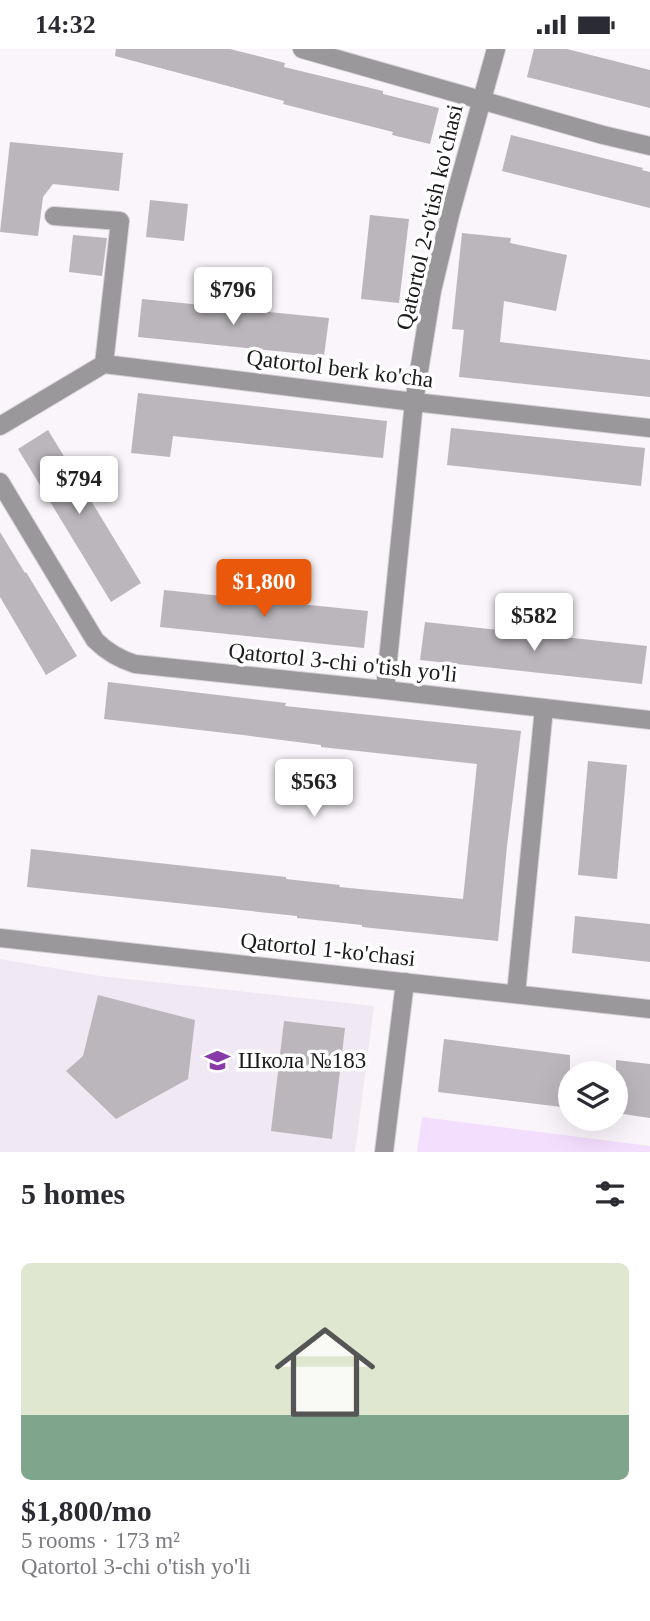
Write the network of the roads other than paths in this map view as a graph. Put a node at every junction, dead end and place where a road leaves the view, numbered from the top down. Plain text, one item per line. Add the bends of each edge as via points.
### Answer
1 (302, 49) edge
2 (496, 49) edge
3 (481, 100) junction
4 (650, 146) edge
5 (54, 216) dead end
6 (104, 364) junction
7 (414, 402) junction
8 (0, 426) edge
9 (650, 428) edge
10 (0, 482) edge
11 (385, 690) junction
12 (544, 708) junction
13 (650, 720) edge
14 (0, 938) edge
15 (405, 982) junction
16 (516, 994) junction
17 (650, 1009) edge
18 (384, 1152) edge

1 - 3 street
2 - 3 street, Qatortol 2-o'tish ko'chasi
3 - 4 street
3 - 7 street, Qatortol 2-o'tish ko'chasi via 432,291
5 - 6 street via 120,221
6 - 7 street, Qatortol berk ko'cha
6 - 8 street
7 - 9 street, Qatortol berk ko'cha
7 - 11 street, Qatortol 2-o'tish ko'chasi
10 - 11 street, Qatortol 3-chi o'tish yo'li via 95,640 121,660
11 - 12 street, Qatortol 3-chi o'tish yo'li
12 - 13 street, Qatortol 3-chi o'tish yo'li
12 - 16 street
14 - 15 street, Qatortol 1-ko'chasi
15 - 16 street, Qatortol 1-ko'chasi
15 - 18 street
16 - 17 street, Qatortol 1-ko'chasi

